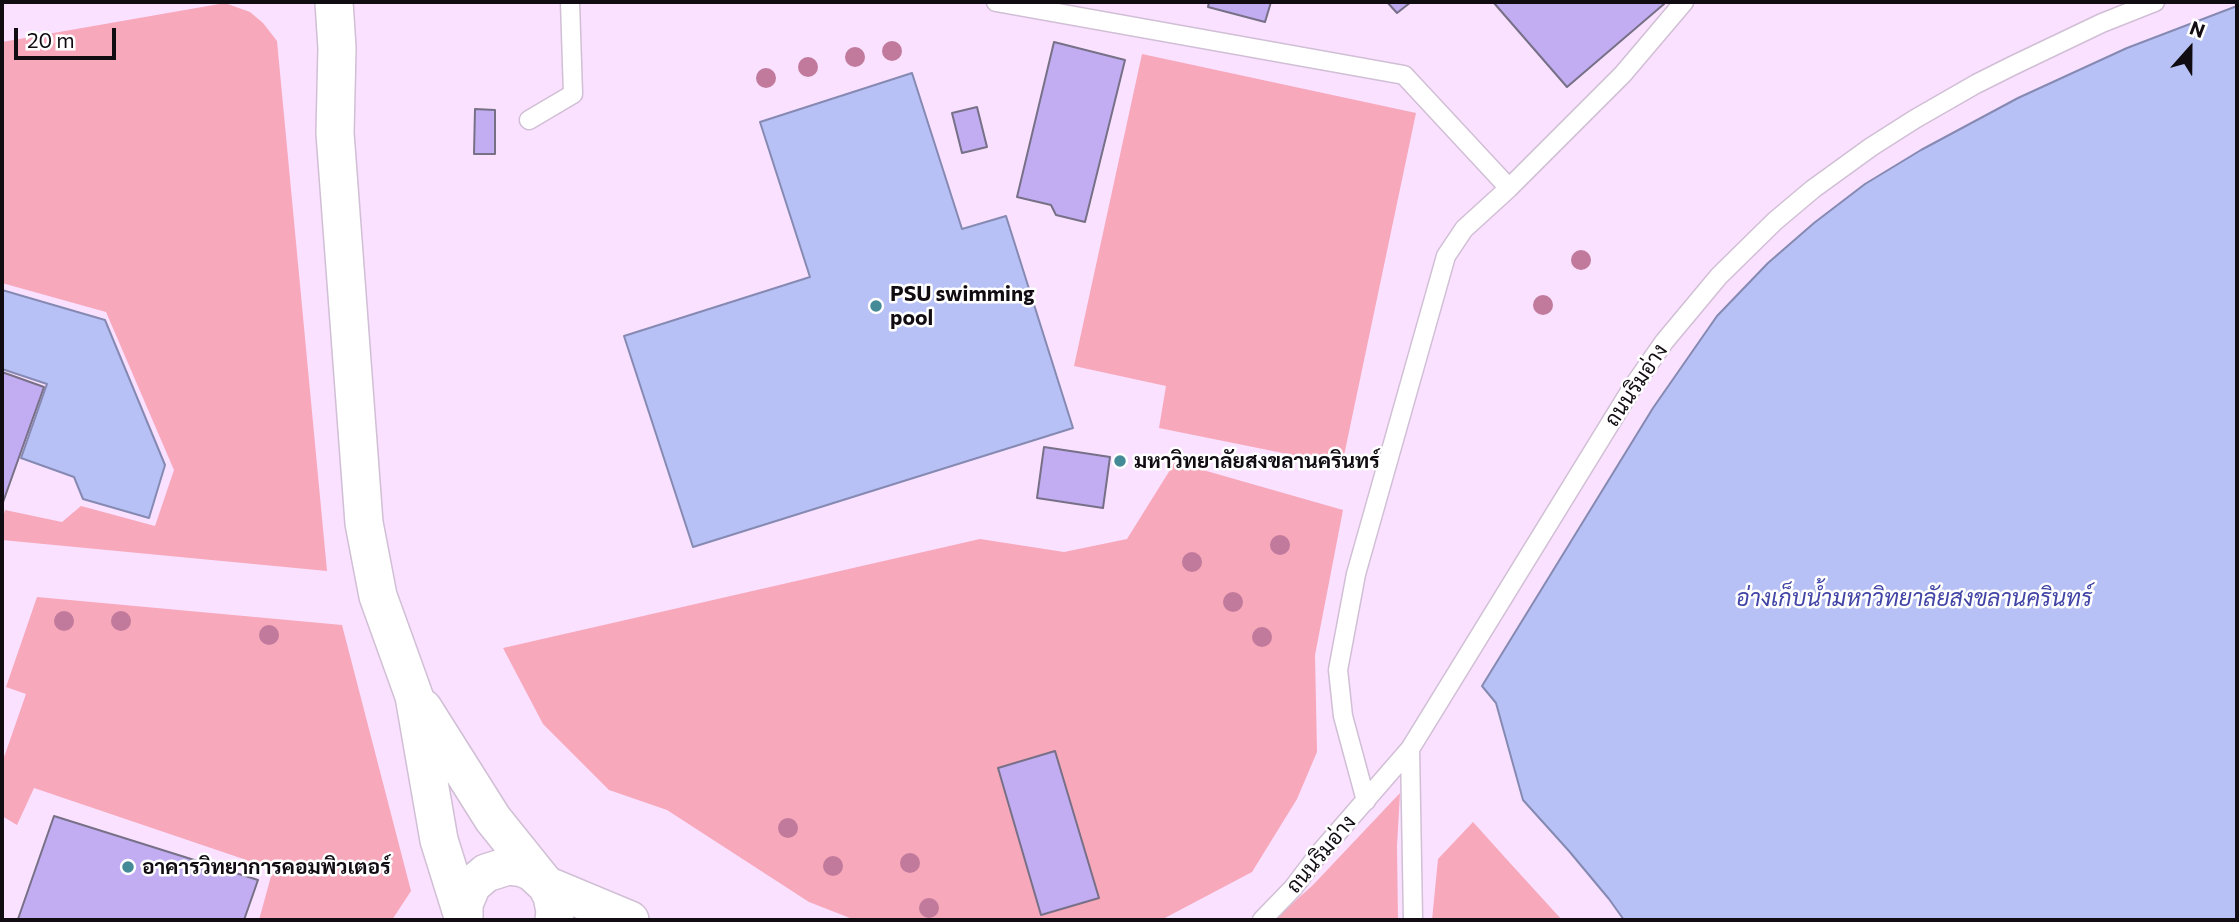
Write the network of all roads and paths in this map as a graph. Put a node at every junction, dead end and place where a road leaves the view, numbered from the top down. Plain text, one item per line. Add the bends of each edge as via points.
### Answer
1 (321, 2) edge
2 (334, 2) edge
3 (570, 2) edge
4 (996, 2) edge
5 (1684, 2) edge
6 (2155, 2) edge
7 (337, 48) junction
8 (529, 120) dead end
9 (1509, 188) junction
10 (414, 696) junction
11 (1410, 749) junction
12 (1366, 801) junction
13 (546, 885) junction
14 (464, 920) edge
15 (554, 920) edge
16 (630, 920) edge
17 (1262, 920) edge
18 (1413, 920) edge

1 - 7 street
2 - 7 street
3 - 8 lane via 573,94
4 - 9 lane via 1404,75
5 - 9 lane via 1622,74
6 - 11 lane, ถนนริมอ่าง via 2014,65 1915,119 1813,189 1719,276 1632,388
7 - 10 street via 335,133 364,523 378,596
9 - 12 lane via 1464,229 1446,256 1356,574 1338,670 1343,716
10 - 13 street via 493,819
10 - 14 street via 439,840
11 - 12 lane, ถนนริมอ่าง
11 - 18 lane
12 - 17 lane, ถนนริมอ่าง
13 - 14 street via 523,869 494,869 472,885 464,904
13 - 15 street via 552,895
13 - 16 street

